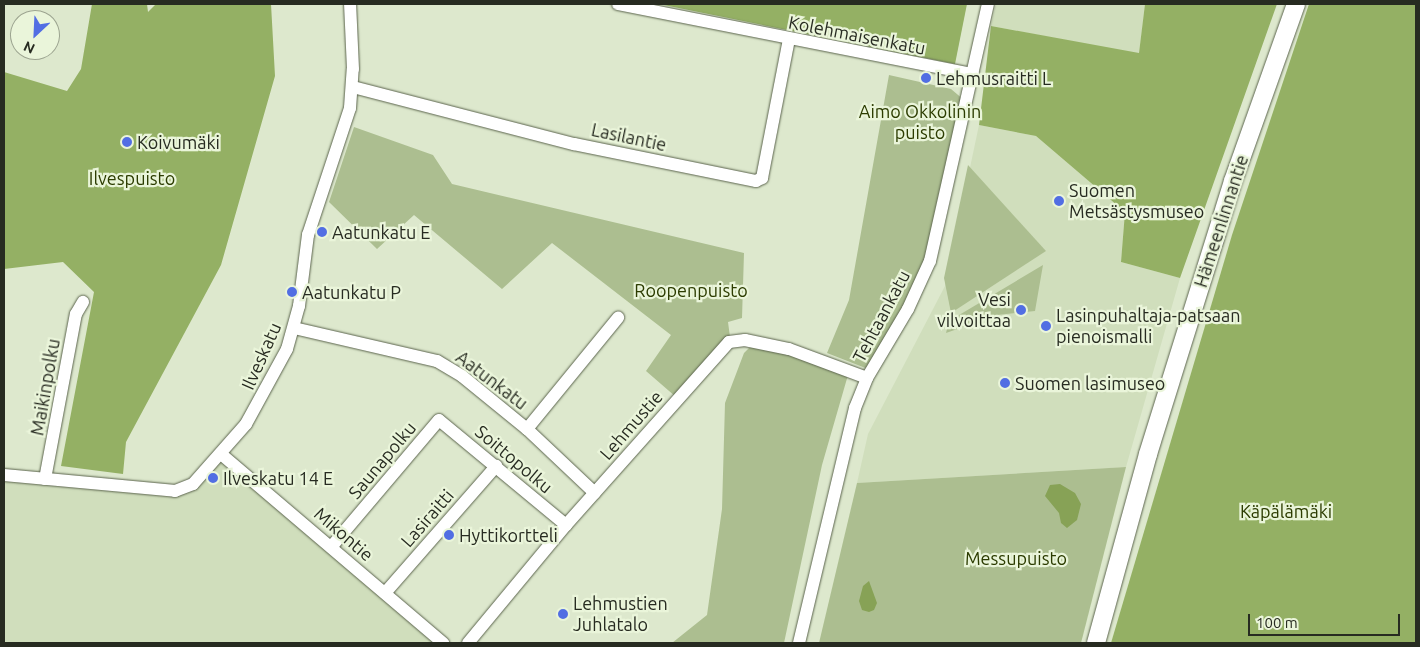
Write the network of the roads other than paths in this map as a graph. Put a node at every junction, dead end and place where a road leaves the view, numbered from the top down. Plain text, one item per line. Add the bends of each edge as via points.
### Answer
1 (350, 4) edge
2 (618, 4) edge
3 (988, 4) edge
4 (1296, 4) edge
5 (789, 39) junction
6 (973, 74) junction
7 (353, 87) junction
8 (83, 302) dead end
9 (618, 318) dead end
10 (294, 328) junction
11 (868, 378) junction
12 (439, 420) joint
13 (527, 429) junction
14 (221, 454) junction
15 (496, 466) junction
16 (4, 475) edge
17 (45, 480) junction
18 (594, 493) junction
19 (566, 525) junction
20 (332, 546) junction
21 (385, 593) junction
22 (443, 643) edge
23 (468, 643) edge
24 (799, 643) edge
25 (1096, 643) edge

1 - 7 street, Ilveskatu
2 - 5 street, Kolehmaisenkatu
3 - 6 street, Tehtaankatu
4 - 25 main road, Hämeenlinnantie via 1230,190 1148,454
5 - 6 street, Kolehmaisenkatu
5 - 7 street, Lasilantie via 762,178 756,181 574,144
6 - 11 street, Tehtaankatu via 930,261 908,309
7 - 10 street, Ilveskatu via 350,108 308,235
8 - 17 street, Maikinpolku via 76,314
9 - 13 street, Aatunkatu
10 - 13 street, Aatunkatu via 438,361 462,376
10 - 14 street, Ilveskatu via 278,371
11 - 18 street, Lehmustie via 789,349 745,340 729,342
11 - 24 street, Tehtaankatu via 846,436
12 - 15 street, Soittopolku
12 - 20 street, Saunapolku
13 - 18 street
14 - 17 street, Ilveskatu via 194,484 175,491
14 - 20 street, Mikontie
15 - 19 street, Soittopolku
15 - 21 street, Lasiraitti
16 - 17 street, Ilveskatu
18 - 19 street, Lehmustie
19 - 23 street, Lehmustie
20 - 21 street, Mikontie
21 - 22 street, Mikontie

